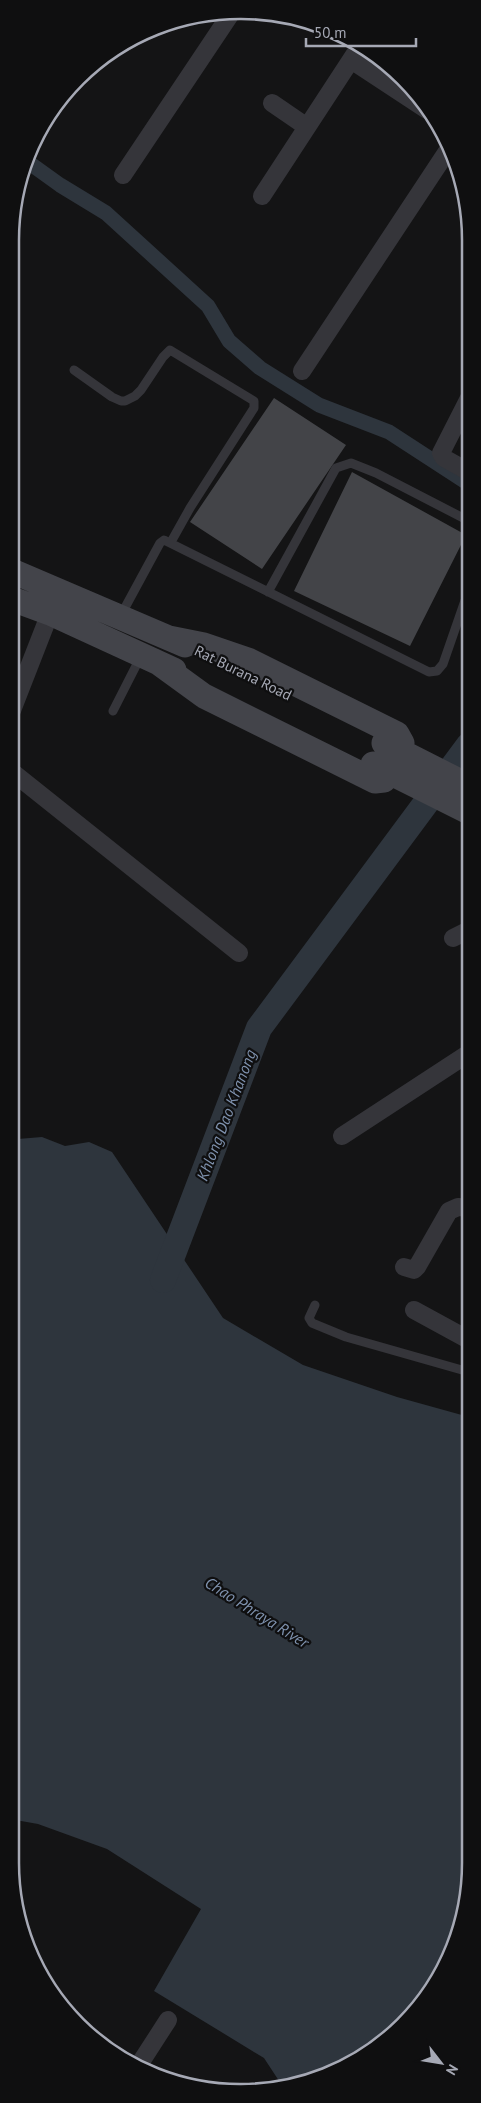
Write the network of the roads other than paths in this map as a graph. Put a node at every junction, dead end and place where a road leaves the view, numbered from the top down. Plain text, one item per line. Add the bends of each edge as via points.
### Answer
1 (227, 19) edge
2 (356, 53) edge
3 (407, 94) edge
4 (272, 103) dead end
5 (307, 127) junction
6 (445, 155) edge
7 (122, 176) dead end
8 (262, 196) dead end
9 (74, 370) dead end
10 (302, 371) dead end
11 (462, 411) edge
12 (462, 468) edge
13 (462, 517) edge
14 (170, 542) junction
15 (19, 574) edge
16 (268, 592) junction
17 (19, 606) edge
18 (462, 609) edge
19 (50, 613) junction
20 (120, 618) junction
21 (169, 638) junction
22 (151, 660) junction
23 (19, 692) edge
24 (113, 711) dead end
25 (19, 777) edge
26 (462, 782) edge
27 (462, 809) edge
28 (462, 933) edge
29 (452, 938) dead end
30 (239, 953) dead end
31 (462, 1058) edge
32 (342, 1136) dead end
33 (462, 1207) edge
34 (404, 1267) dead end
35 (315, 1305) dead end
36 (414, 1310) dead end
37 (462, 1336) edge
38 (462, 1370) edge
39 (168, 2020) dead end
40 (142, 2061) edge

1 - 7 street
2 - 3 street
2 - 5 street
4 - 5 street
5 - 8 street
6 - 10 street
9 - 14 lane via 112,397 125,401 135,396 170,350 254,401 254,408
11 - 12 street via 440,453
13 - 16 lane via 351,463 336,468
14 - 16 lane
14 - 20 lane via 164,540 160,543
15 - 20 main road, Rat Burana Road
16 - 18 lane via 429,672 437,671 443,664
17 - 19 main road, Rat Burana Road
19 - 22 main road, Rat Burana Road
19 - 23 street
20 - 21 main road, Rat Burana Road
21 - 22 main road via 204,645 248,660 397,734 402,743 384,780 375,782 204,696
21 - 26 main road, Rat Burana Road via 229,664
22 - 24 lane
22 - 27 main road, Rat Burana Road via 218,687
25 - 30 street
28 - 29 street
31 - 32 street
33 - 34 street via 449,1211 417,1267 414,1270
35 - 38 lane via 309,1318 321,1326 346,1337
36 - 37 street
39 - 40 street

